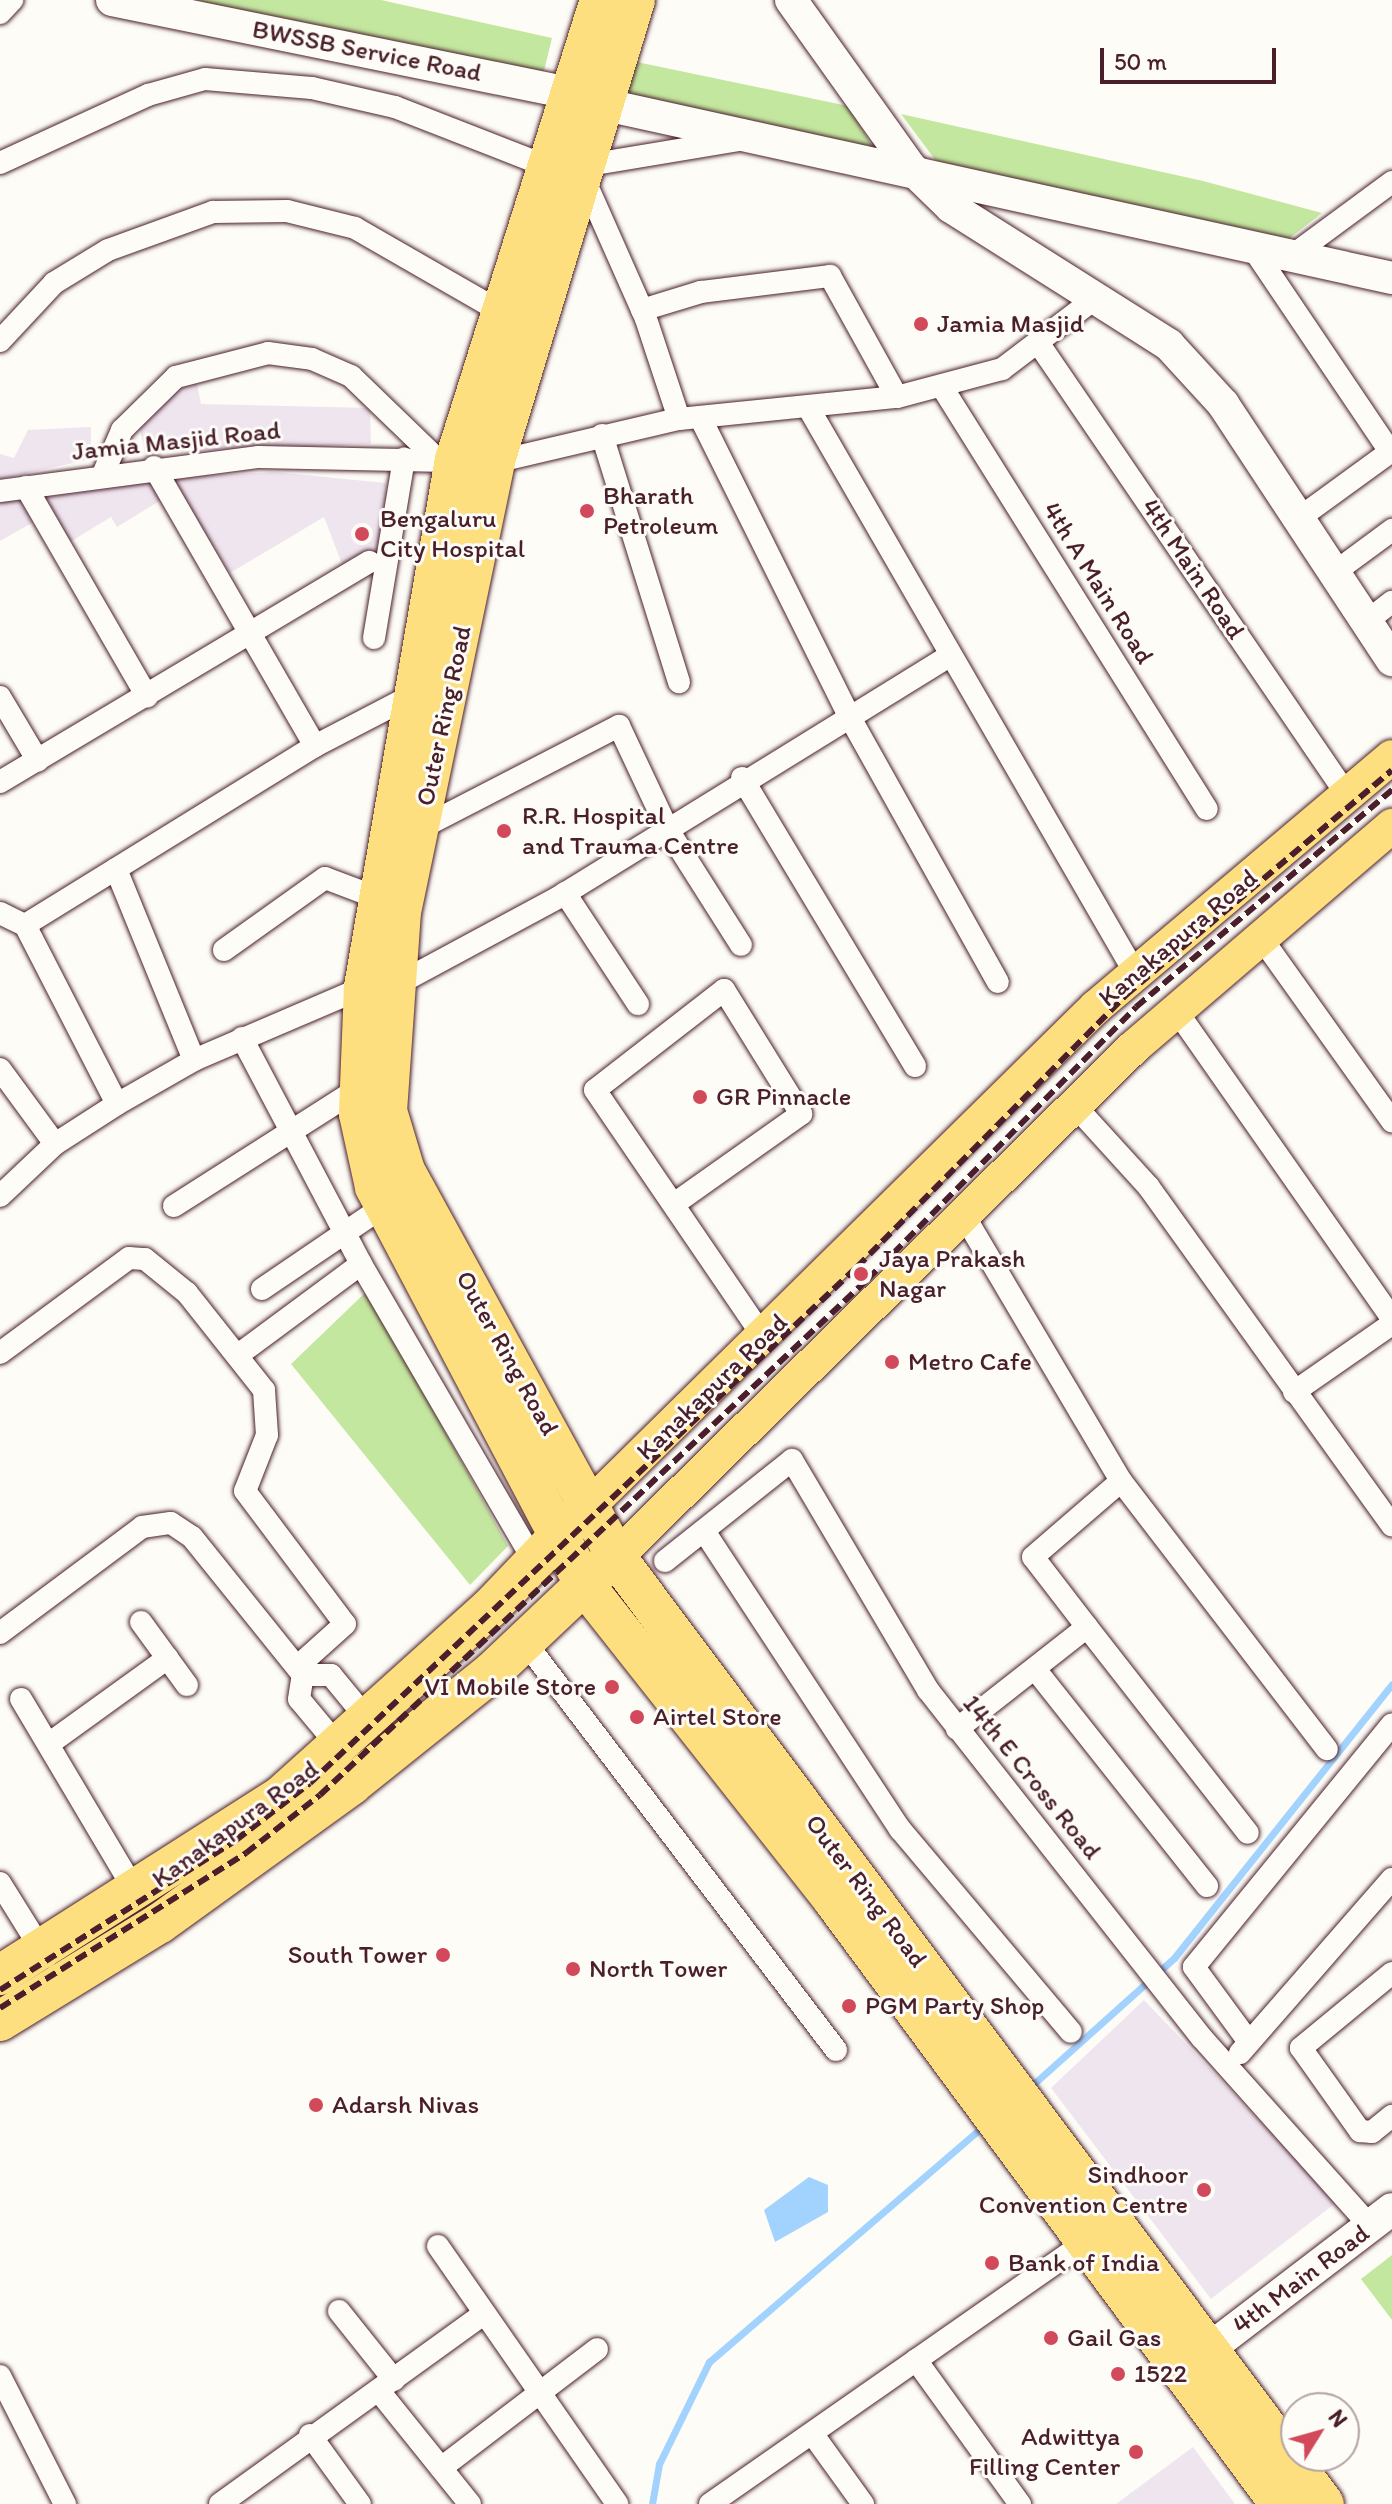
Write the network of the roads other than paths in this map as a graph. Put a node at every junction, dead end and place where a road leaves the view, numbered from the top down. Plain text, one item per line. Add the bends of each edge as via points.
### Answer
1 (12, 0) edge
2 (112, 0) edge
3 (600, 0) edge
4 (635, 0) edge
5 (791, 0) edge
6 (0, 13) edge
7 (590, 100) junction
8 (759, 136) junction
9 (0, 163) edge
10 (910, 167) junction
11 (573, 171) junction
12 (1392, 182) edge
13 (1256, 253) junction
14 (1293, 255) junction
15 (1392, 278) edge
16 (1097, 297) junction
17 (642, 310) junction
18 (501, 312) junction
19 (0, 341) edge
20 (1039, 344) junction
21 (942, 387) junction
22 (897, 397) junction
23 (808, 407) junction
24 (690, 418) junction
25 (602, 435) junction
26 (404, 458) junction
27 (446, 458) junction
28 (495, 462) junction
29 (154, 467) junction
30 (104, 472) junction
31 (26, 487) junction
32 (0, 491) edge
33 (1299, 518) junction
34 (1392, 530) edge
35 (369, 562) dead end
36 (1335, 572) junction
37 (1392, 602) edge
38 (1366, 622) junction
39 (253, 637) junction
40 (374, 638) dead end
41 (949, 656) junction
42 (1392, 660) edge
43 (679, 682) dead end
44 (413, 695) junction
45 (0, 697) edge
46 (147, 697) junction
47 (848, 714) junction
48 (315, 746) junction
49 (1392, 757) edge
50 (38, 761) junction
51 (742, 778) junction
52 (0, 782) edge
53 (1347, 795) junction
54 (1207, 809) dead end
55 (1392, 826) edge
56 (421, 828) junction
57 (668, 830) junction
58 (116, 869) junction
59 (565, 893) junction
60 (378, 898) junction
61 (0, 913) edge
62 (25, 925) junction
63 (1262, 939) junction
64 (741, 945) dead end
65 (224, 950) dead end
66 (1135, 973) junction
67 (998, 982) dead end
68 (378, 987) junction
69 (638, 1004) dead end
70 (1176, 1010) junction
71 (242, 1038) junction
72 (194, 1060) junction
73 (915, 1066) dead end
74 (0, 1069) edge
75 (358, 1089) junction
76 (117, 1104) junction
77 (1076, 1107) junction
78 (1392, 1121) edge
79 (292, 1130) junction
80 (55, 1144) junction
81 (0, 1196) edge
82 (674, 1204) junction
83 (174, 1206) dead end
84 (384, 1206) junction
85 (966, 1219) junction
86 (345, 1232) junction
87 (361, 1264) junction
88 (262, 1289) dead end
89 (1392, 1321) edge
90 (764, 1338) junction
91 (0, 1353) edge
92 (238, 1355) junction
93 (1294, 1392) junction
94 (1121, 1481) junction
95 (592, 1503) junction
96 (1392, 1525) edge
97 (704, 1531) junction
98 (546, 1548) junction
99 (616, 1557) junction
100 (665, 1561) dead end
101 (584, 1584) junction
102 (141, 1622) dead end
103 (1087, 1627) junction
104 (0, 1633) edge
105 (525, 1642) junction
106 (168, 1658) junction
107 (1035, 1669) junction
108 (300, 1671) junction
109 (187, 1685) dead end
110 (21, 1699) dead end
111 (1392, 1724) edge
112 (957, 1729) junction
113 (354, 1734) junction
114 (50, 1743) junction
115 (1327, 1749) dead end
116 (1248, 1833) dead end
117 (1392, 1879) edge
118 (0, 1883) edge
119 (1207, 1886) dead end
120 (137, 1894) junction
121 (52, 1966) junction
122 (1392, 1973) edge
123 (0, 1975) edge
124 (1224, 2012) junction
125 (0, 2021) edge
126 (1071, 2032) dead end
127 (1202, 2038) junction
128 (1249, 2042) junction
129 (836, 2050) dead end
130 (1228, 2067) junction
131 (1007, 2107) junction
132 (1392, 2116) edge
133 (1381, 2218) edge
134 (1087, 2241) junction
135 (438, 2246) dead end
136 (339, 2311) dead end
137 (482, 2315) junction
138 (597, 2349) dead end
139 (1209, 2349) junction
140 (916, 2360) junction
141 (0, 2376) edge
142 (387, 2386) junction
143 (539, 2395) junction
144 (310, 2435) junction
145 (814, 2436) junction
146 (441, 2468) junction
147 (610, 2495) edge
148 (741, 2495) edge
149 (65, 2504) edge
150 (220, 2504) edge
151 (360, 2504) edge
152 (470, 2504) edge
153 (710, 2504) edge
154 (863, 2504) edge
155 (1020, 2504) edge
156 (1280, 2504) edge
157 (1324, 2504) edge

1 - 6 street
2 - 7 street, BWSSB Service Road
3 - 7 highway, Outer Ring Road
4 - 7 highway, Outer Ring Road
5 - 10 street
7 - 8 street, BWSSB Service Road
7 - 11 highway, Outer Ring Road
8 - 10 street, BWSSB Service Road
8 - 11 street
9 - 11 street via 148,95 205,79 312,88 395,107
10 - 13 street, BWSSB Service Road
10 - 16 street via 951,207
11 - 17 street
11 - 18 highway, Outer Ring Road
11 - 28 highway, Outer Ring Road
12 - 14 street
13 - 14 street, BWSSB Service Road
13 - 33 street via 1390,452
14 - 15 street, BWSSB Service Road
16 - 20 street, Jamia Masjid Road
16 - 33 street via 1169,345 1223,404
17 - 22 street via 701,292 830,276
17 - 24 street
18 - 19 street via 355,228 287,211 213,212 95,258 54,283
18 - 27 highway, Outer Ring Road
20 - 21 street, Jamia Masjid Road via 1002,369
20 - 53 street, 4th Main Road
21 - 22 street, Jamia Masjid Road
21 - 54 street, 4th A Main Road
22 - 23 street, Jamia Masjid Road
23 - 24 street, Jamia Masjid Road
23 - 41 street
24 - 25 street, Jamia Masjid Road
24 - 47 street
25 - 28 street, Jamia Masjid Road
25 - 43 street
26 - 27 street, Jamia Masjid Road
26 - 29 street, Jamia Masjid Road via 259,457
26 - 40 street
27 - 28 street, Jamia Masjid Road
27 - 30 street via 351,376 312,359 268,353 176,377 122,430
27 - 44 highway, Outer Ring Road
28 - 56 highway, Outer Ring Road
29 - 30 street, Jamia Masjid Road
29 - 39 street
30 - 31 street, Jamia Masjid Road
31 - 32 street, Jamia Masjid Road
31 - 46 street
33 - 36 street
34 - 36 street
35 - 39 street
36 - 38 street
37 - 38 street
38 - 42 street
39 - 46 street
39 - 48 street
41 - 47 street
41 - 66 street
44 - 48 street
44 - 60 highway, Outer Ring Road
45 - 50 street
46 - 50 street
47 - 51 street
47 - 67 street
48 - 58 street
49 - 53 main road, Kanakapura Road
50 - 52 street
51 - 57 street
51 - 73 street
53 - 66 main road, Kanakapura Road
55 - 63 main road, Kanakapura Road
56 - 57 street via 619,726
56 - 68 highway, Outer Ring Road
57 - 59 street
57 - 64 street
58 - 62 street
58 - 72 street
59 - 68 street
59 - 69 street
60 - 65 street via 325,878
60 - 68 highway, Outer Ring Road
61 - 62 street
62 - 76 street
63 - 70 main road, Kanakapura Road
63 - 78 street
66 - 90 main road, Kanakapura Road
68 - 71 street
68 - 75 highway, Outer Ring Road
68 - 95 highway, Outer Ring Road via 387,1111 405,1171
70 - 77 main road, Kanakapura Road
70 - 89 street
71 - 72 street
71 - 79 street
72 - 76 street
74 - 80 street
75 - 79 street
75 - 84 highway, Outer Ring Road
76 - 80 street
77 - 85 main road, Kanakapura Road
77 - 93 street via 1148,1186
79 - 83 street
79 - 86 street
80 - 81 street
82 - 82 street via 595,1086 724,990 801,1114
82 - 90 street
84 - 86 street
84 - 98 highway, Outer Ring Road
85 - 94 street
85 - 99 main road, Kanakapura Road
86 - 87 street
86 - 88 street
87 - 92 street
87 - 98 street
89 - 93 street
90 - 95 main road, Kanakapura Road
91 - 92 street via 129,1258 167,1273
92 - 108 street via 264,1390 268,1411 263,1453 244,1479 245,1491 345,1624
93 - 96 street
94 - 103 street via 1033,1557
94 - 115 street
95 - 98 highway, Kanakapura Road
95 - 99 highway, Outer Ring Road
97 - 100 street, 14th E Cross Road
97 - 112 street, 14th E Cross Road via 792,1460
97 - 126 street via 881,1804
98 - 101 highway, Outer Ring Road
98 - 113 highway, Kanakapura Road
99 - 101 highway, Kanakapura Road
99 - 131 highway, Outer Ring Road
101 - 105 highway, Kanakapura Road
101 - 131 highway, Outer Ring Road
102 - 106 street
103 - 107 street
103 - 116 street
104 - 108 street via 142,1527 171,1523 192,1537
105 - 121 highway, Kanakapura Road via 351,1785 160,1923
105 - 129 street
106 - 109 street
106 - 114 street
107 - 112 street
107 - 119 street
108 - 113 street via 299,1699
108 - 113 street via 331,1675
110 - 114 street
111 - 124 street via 1194,1967
112 - 127 street, 14th E Cross Road
113 - 120 highway, Kanakapura Road
114 - 120 street
117 - 128 street
118 - 121 street
120 - 121 highway, Kanakapura Road
121 - 123 highway, Kanakapura Road
121 - 125 highway, Kanakapura Road
122 - 132 street via 1301,2048 1360,2131 1372,2132
124 - 127 street
124 - 128 street
127 - 130 street, 14th E Cross Road
128 - 130 street
130 - 133 street, 14th E Cross Road
131 - 134 highway, Outer Ring Road
131 - 139 highway, Outer Ring Road
133 - 139 street, 4th Main Road
134 - 140 street
134 - 156 highway, Outer Ring Road
135 - 137 street
136 - 142 street
137 - 142 street
137 - 143 street
138 - 143 street
139 - 157 highway, Outer Ring Road
140 - 145 street
140 - 155 street
141 - 149 street
142 - 144 street
142 - 146 street
143 - 146 street
143 - 147 street
144 - 150 street
144 - 151 street
145 - 148 street
145 - 154 street
146 - 152 street
148 - 153 street

